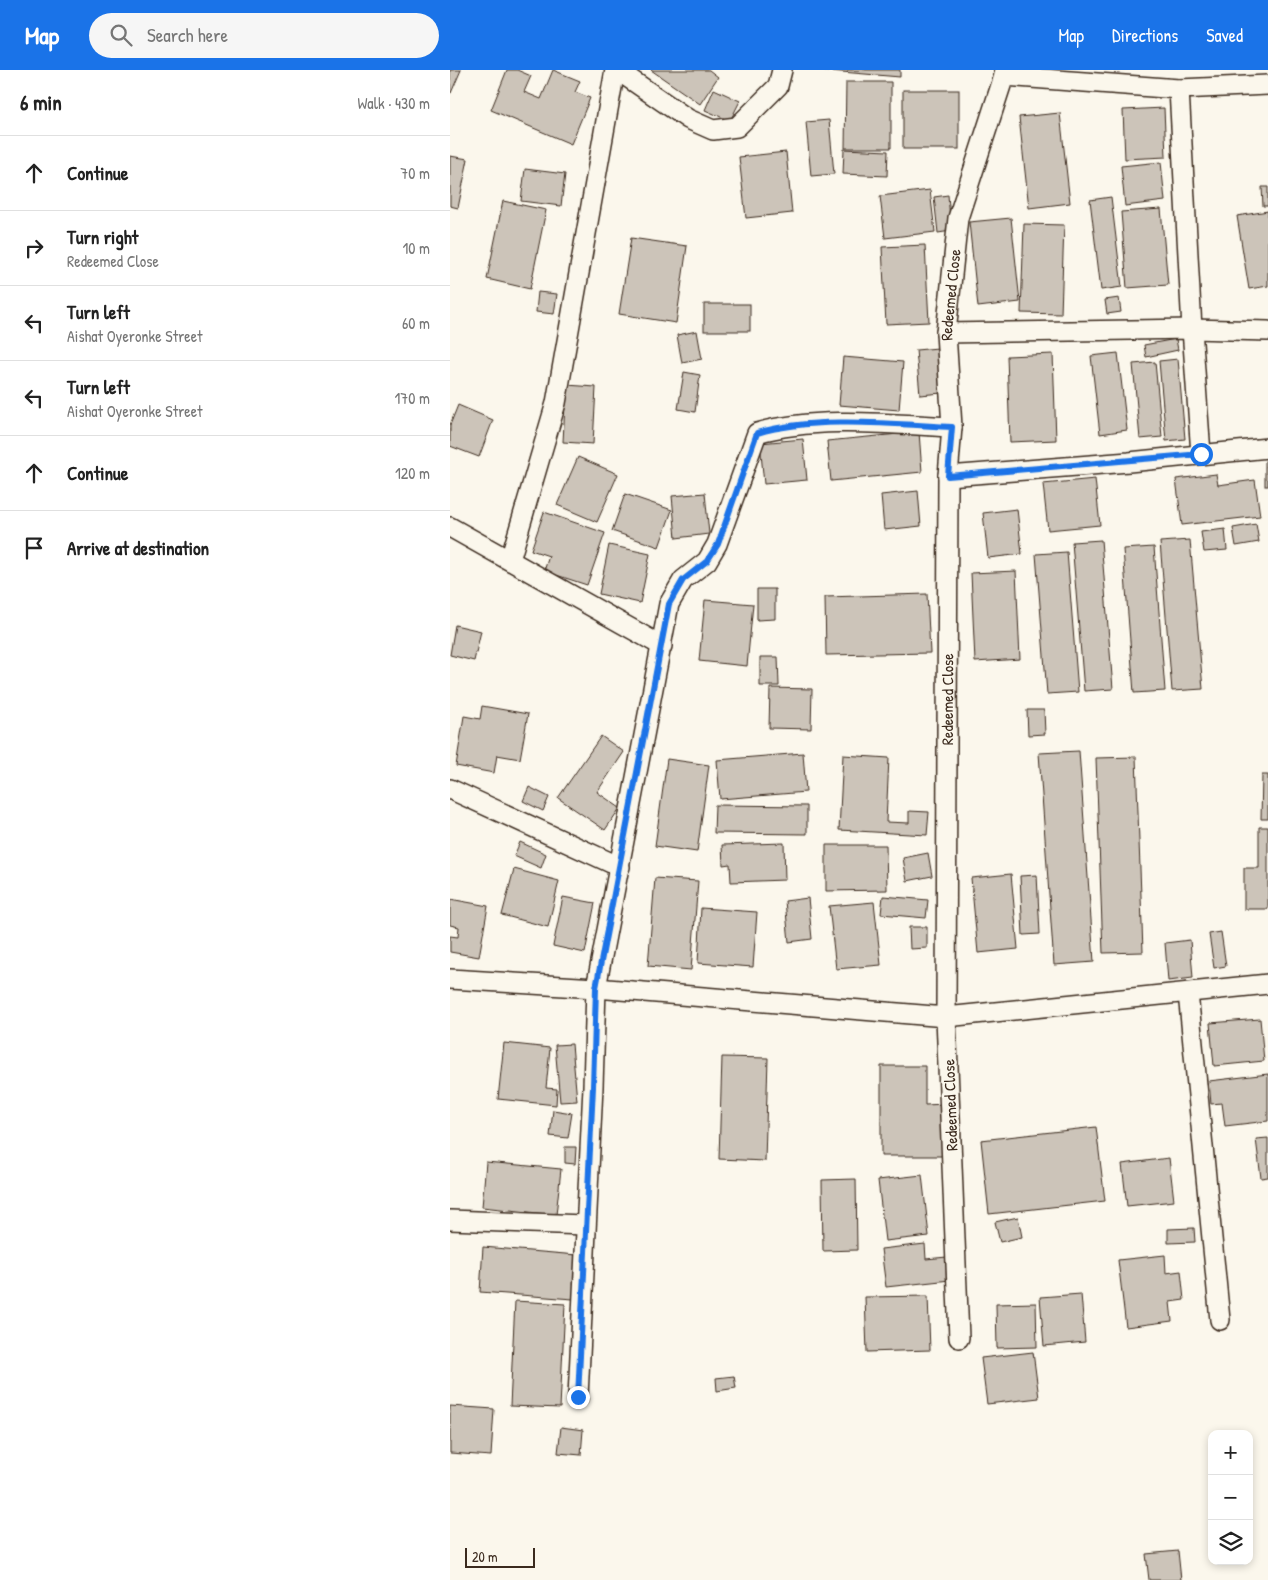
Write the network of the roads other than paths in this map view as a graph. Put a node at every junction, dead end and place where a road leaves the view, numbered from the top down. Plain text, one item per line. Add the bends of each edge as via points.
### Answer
1 (616, 70) edge
2 (782, 70) edge
3 (1004, 73) edge
4 (1268, 85) edge
5 (1179, 89) junction
6 (1192, 329) junction
7 (1268, 331) edge
8 (946, 333) junction
9 (952, 427) junction
10 (1268, 448) edge
11 (1201, 454) junction
12 (948, 476) junction
13 (450, 527) edge
14 (510, 560) junction
15 (662, 646) junction
16 (450, 789) edge
17 (620, 867) junction
18 (450, 979) edge
19 (1268, 984) edge
20 (596, 988) junction
21 (1188, 993) junction
22 (946, 1017) junction
23 (450, 1220) edge
24 (585, 1225) junction
25 (1220, 1320) dead end
26 (959, 1338) dead end
27 (578, 1397) dead end

1 - 2 street via 688,119 713,130 737,127 778,86
1 - 14 street via 556,403
3 - 5 street
3 - 8 street, Redeemed Close via 958,218
4 - 5 street
5 - 6 street
6 - 7 street
6 - 8 street
6 - 11 street
8 - 9 street, Redeemed Close
9 - 12 street, Redeemed Close
9 - 15 street via 857,423 778,427 757,433 718,544 707,561 683,580 669,604
10 - 11 street
11 - 12 street
12 - 22 street, Redeemed Close
13 - 14 street
14 - 15 street
15 - 17 street
16 - 17 street
17 - 20 street
18 - 20 street
19 - 21 street
20 - 22 street
20 - 24 street
21 - 22 street
21 - 25 street
22 - 26 street, Redeemed Close
23 - 24 street
24 - 27 street

